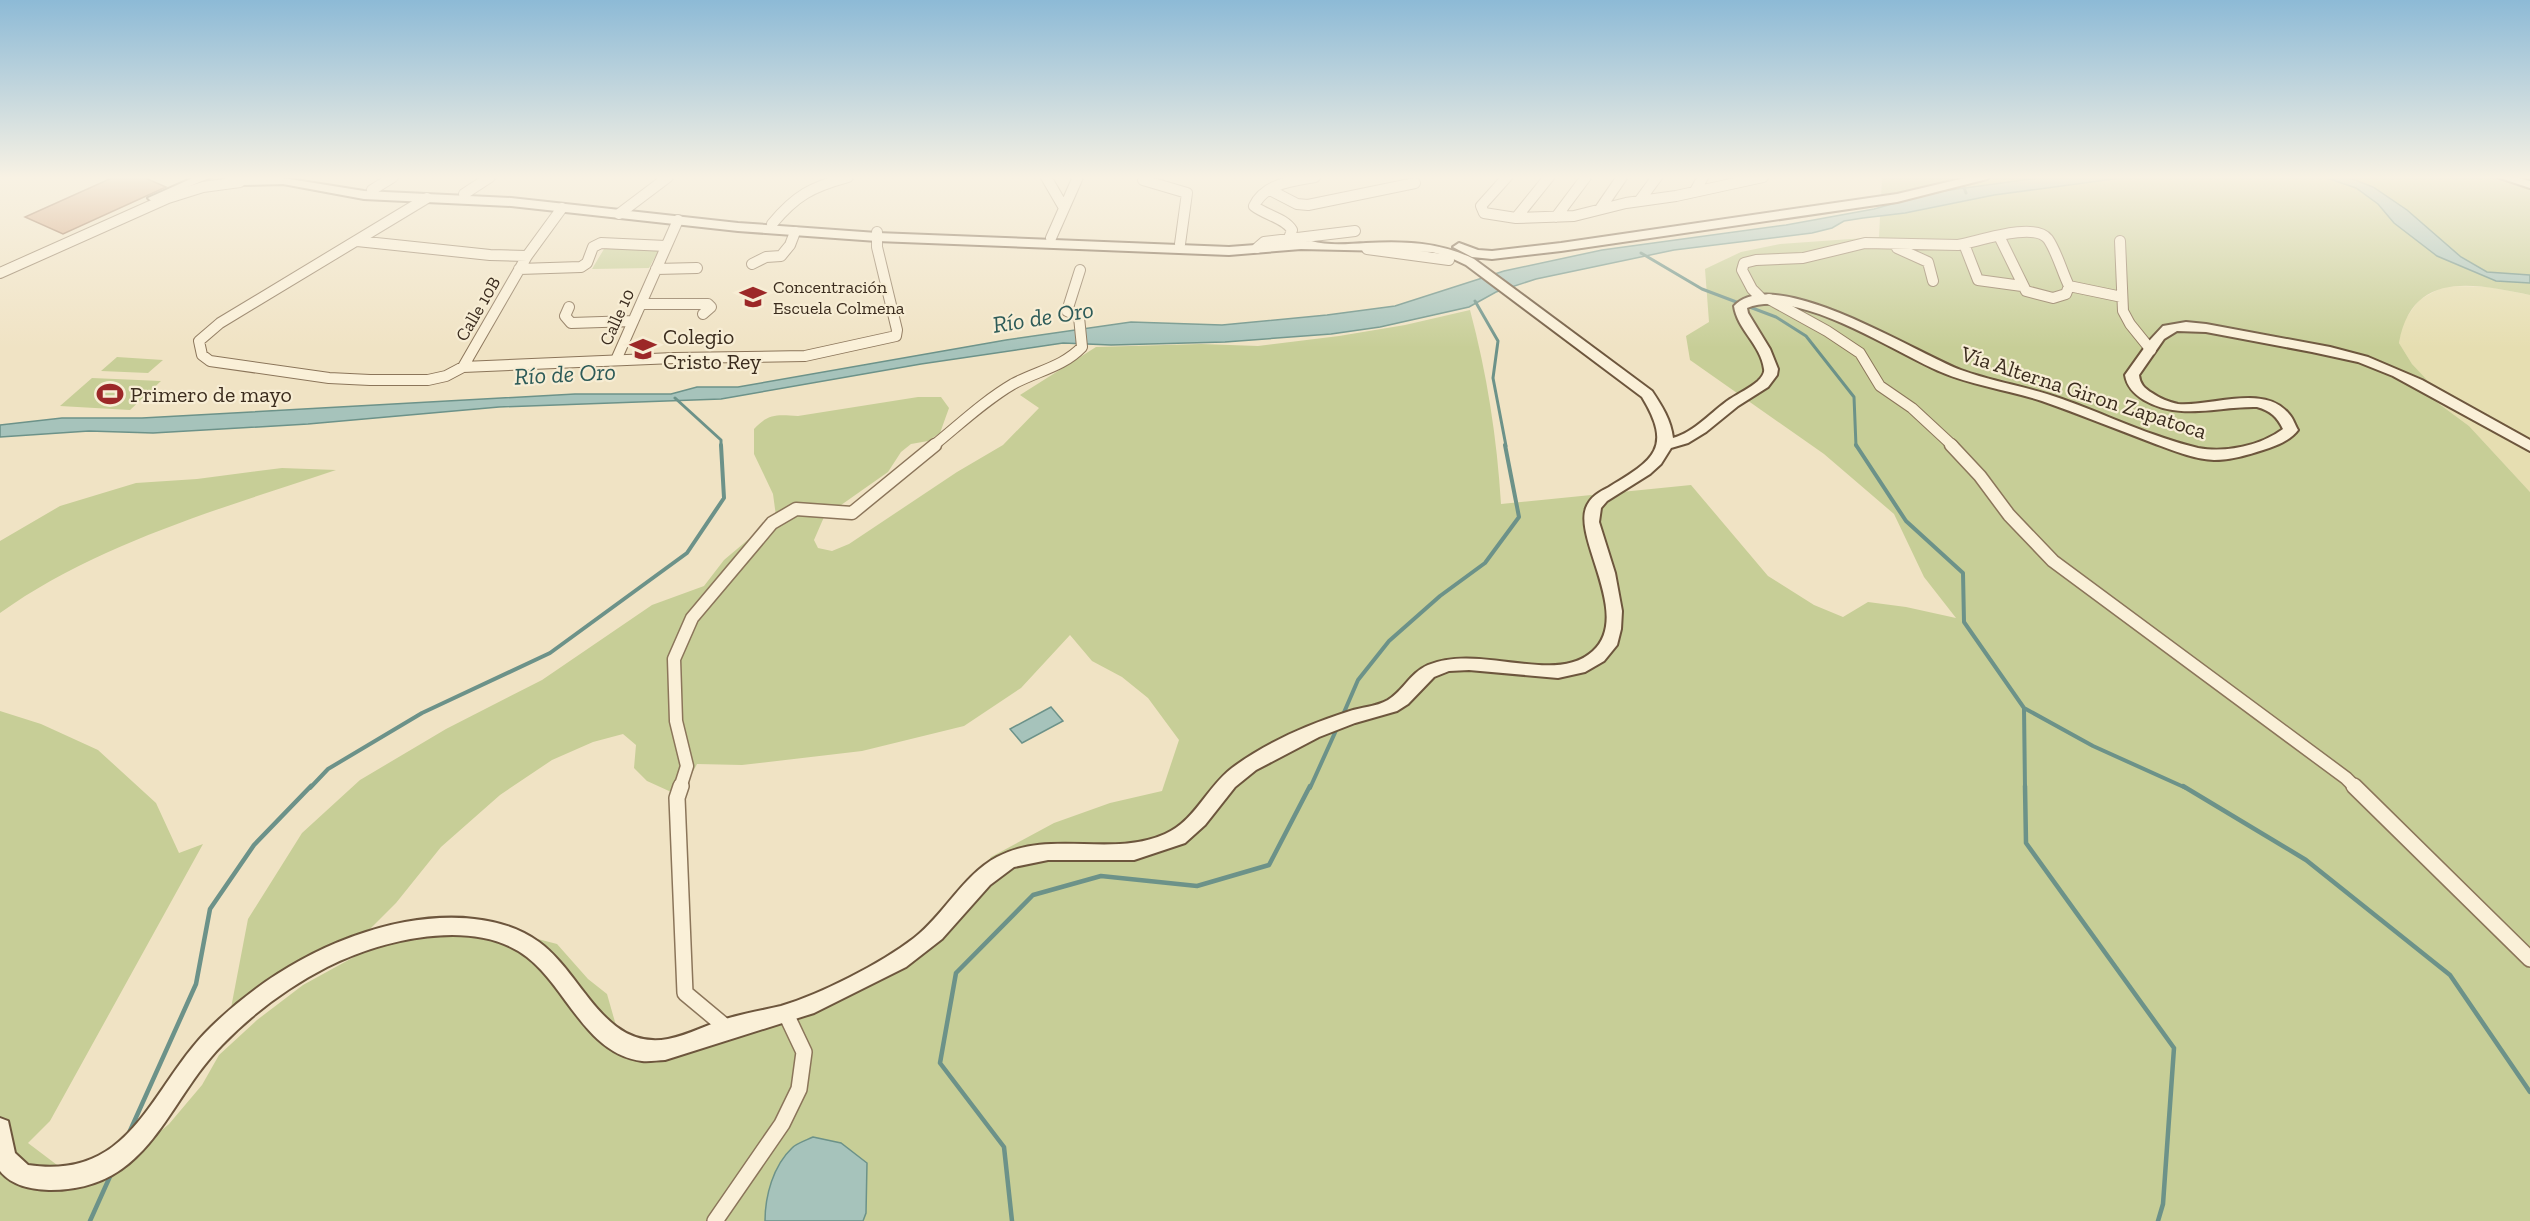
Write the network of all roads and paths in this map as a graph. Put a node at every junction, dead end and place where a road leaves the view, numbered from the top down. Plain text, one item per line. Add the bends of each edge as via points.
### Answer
1 (74, 234) edge
2 (87, 234) edge
3 (368, 234) edge
4 (543, 234) edge
5 (672, 234) edge
6 (794, 234) edge
7 (877, 234) junction
8 (1053, 234) edge
9 (1182, 234) edge
10 (1291, 234) edge
11 (1327, 234) edge
12 (1650, 234) edge
13 (2015, 234) edge
14 (2039, 234) edge
15 (1999, 236) junction
16 (1051, 238) junction
17 (1289, 238) junction
18 (357, 241) junction
19 (2120, 241) dead end
20 (1884, 243) junction
21 (1180, 244) junction
22 (1964, 244) junction
23 (666, 246) junction
24 (1302, 246) junction
25 (1252, 248) junction
26 (1354, 248) junction
27 (527, 256) junction
28 (1449, 260) dead end
29 (752, 264) dead end
30 (0, 267) edge
31 (697, 268) dead end
32 (519, 269) junction
33 (656, 269) junction
34 (1080, 270) dead end
35 (0, 273) edge
36 (1933, 281) dead end
37 (2022, 286) junction
38 (2069, 286) junction
39 (2122, 297) junction
40 (1764, 298) junction
41 (641, 304) junction
42 (569, 307) dead end
43 (703, 314) dead end
44 (633, 321) junction
45 (2151, 350) junction
46 (616, 360) junction
47 (463, 367) junction
48 (1667, 444) junction
49 (2530, 446) edge
50 (2530, 958) edge
51 (786, 1014) junction
52 (727, 1028) junction
53 (0, 1129) edge
54 (715, 1221) edge

1 - 30 street
2 - 35 street
3 - 18 street
4 - 27 street, Calle 10B
5 - 23 street, Calle 10
6 - 29 street via 783,255
7 - 16 street
7 - 25 street
7 - 46 street via 896,336 805,356
8 - 16 street
9 - 21 street
10 - 17 street
11 - 17 street
12 - 24 street via 1503,255 1476,254 1450,243 1436,242
13 - 15 street
14 - 38 street via 2054,251
15 - 22 street
15 - 37 street
16 - 21 street
17 - 25 street
18 - 27 street
18 - 47 street via 220,324 199,340 202,355 210,361 247,367 360,380 428,380
19 - 39 street
20 - 22 street
20 - 36 street via 1928,262
20 - 40 street via 1852,244 1796,259 1758,258 1744,263 1742,270 1752,289
21 - 25 street
22 - 37 street via 1978,280
23 - 32 street via 602,243 593,247 587,263 581,267
23 - 33 street, Calle 10
24 - 25 street
24 - 26 street
26 - 28 street
26 - 48 street via 1429,247 1452,252 1470,262 1647,394 1660,412
27 - 32 street, Calle 10B
31 - 33 street
32 - 47 street, Calle 10B
33 - 41 street, Calle 10
34 - 52 street via 1067,311 1079,317 1082,347 1066,362 1025,378 990,399 852,513 796,509 772,522 692,618 674,660 676,721 687,766 677,798 685,993
37 - 38 street via 2028,293 2055,298 2064,297
38 - 39 street
39 - 45 street via 2126,317
40 - 45 street, Vía Alterna Giron Zapatoca via 1806,305 1854,323 1948,370 2044,398 2188,451 2235,454 2291,430 2279,412 2262,404 2235,402 2179,408 2151,399 2135,386 2132,375
40 - 48 street via 1743,304 1744,320 1763,349 1770,375 1701,429
40 - 50 street via 1860,353 1880,386 1912,408 1948,441 2053,561 2346,778
41 - 43 street via 708,304 711,307
41 - 44 street, Calle 10
42 - 44 street via 565,316 571,323
44 - 46 street, Calle 10
45 - 49 street, Vía Alterna Giron Zapatoca via 2168,329 2195,328 2357,358 2415,382
46 - 47 street
48 - 51 street via 1656,461 1600,498 1594,508 1591,522 1614,606 1615,627 1610,645 1596,659 1577,668 1551,672 1468,664 1429,671 1393,706 1352,717 1254,762 1227,782 1181,836 1141,851 1018,856 991,870 954,913 911,953 821,1001
51 - 52 street
51 - 54 street via 804,1052 799,1089 782,1124
52 - 53 street via 664,1050 640,1051 619,1046 597,1026 549,963 530,947 479,928 410,930 347,949 258,999 193,1061 155,1120 128,1150 84,1176 24,1177 11,1167 0,1150

